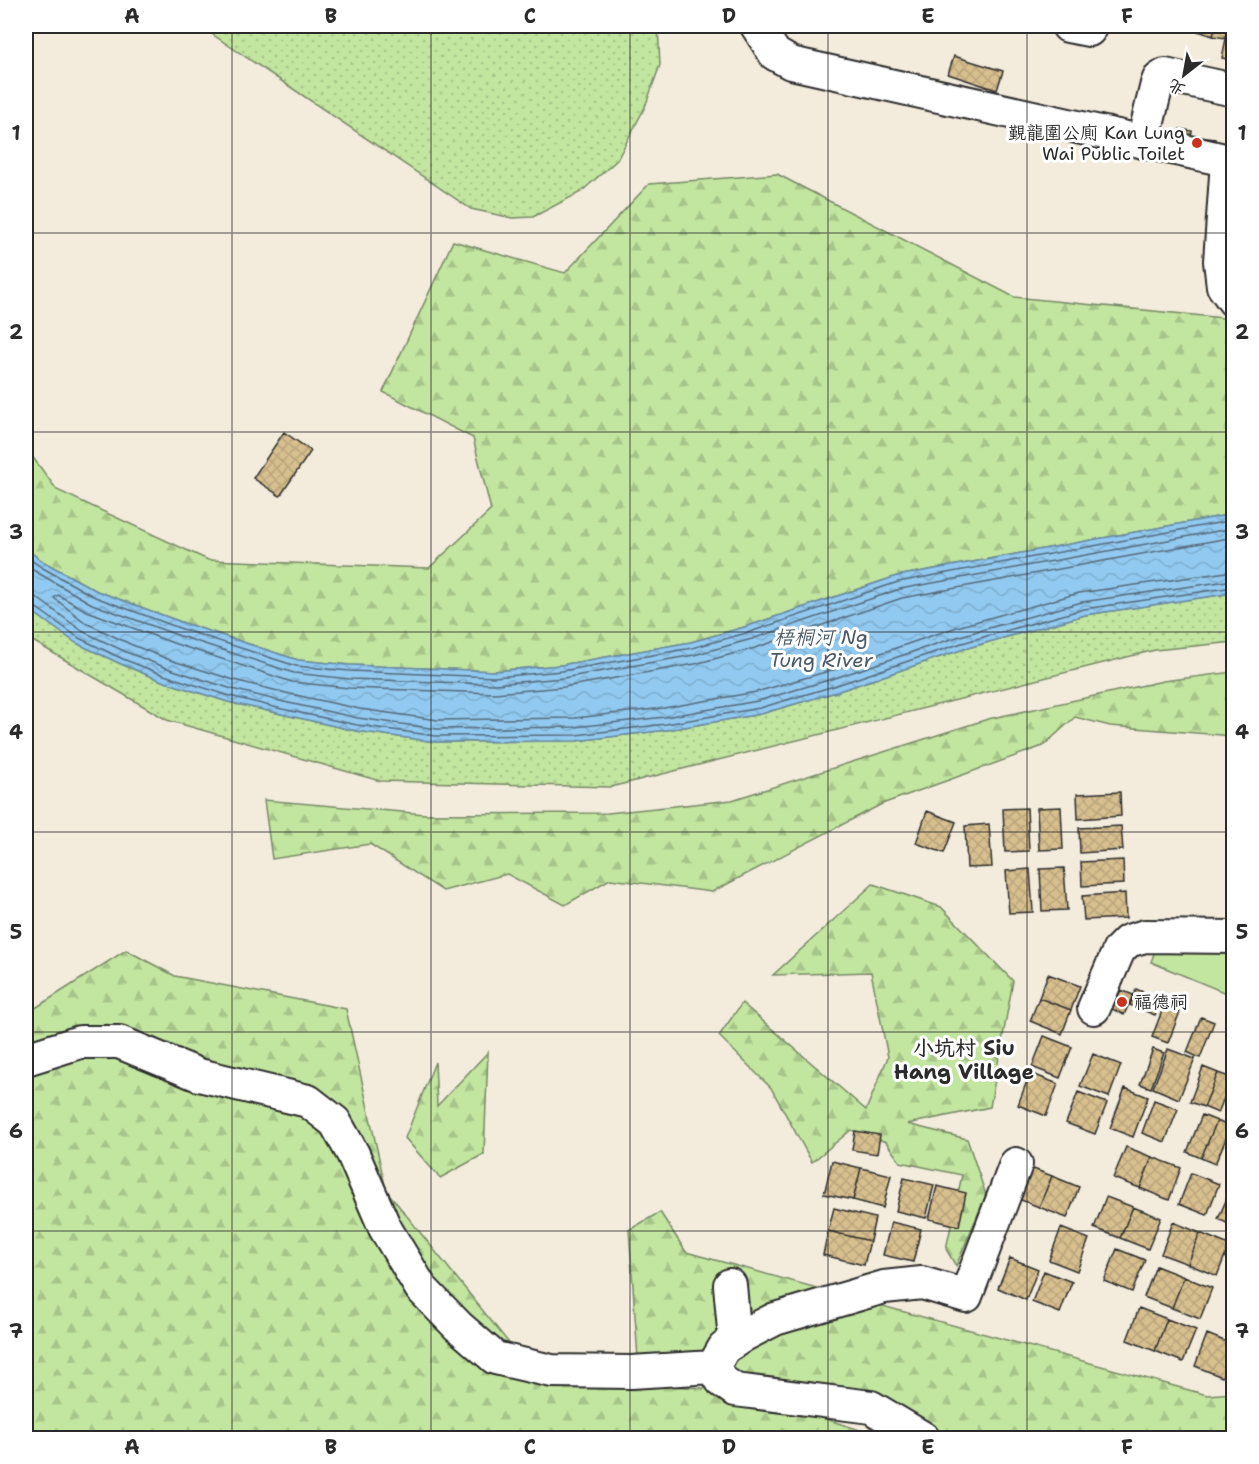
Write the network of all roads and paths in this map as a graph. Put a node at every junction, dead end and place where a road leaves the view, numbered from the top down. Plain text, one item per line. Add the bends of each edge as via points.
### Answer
1 (757, 26) edge
2 (1233, 90) edge
3 (1143, 142) junction
4 (1230, 161) edge
5 (1233, 301) edge
6 (1233, 937) edge
7 (1095, 1008) dead end
8 (26, 1059) edge
9 (1016, 1164) dead end
10 (730, 1285) dead end
11 (735, 1341) junction
12 (713, 1367) junction
13 (923, 1438) edge

1 - 3 street via 776,54 791,63
2 - 3 street via 1165,75 1156,84
3 - 4 street
4 - 5 street via 1220,261 1223,286
6 - 7 street via 1145,936 1128,941 1119,950
8 - 12 street via 80,1042 119,1042 199,1076 308,1101 335,1122 385,1228 422,1288 495,1358 552,1371
9 - 11 street via 966,1296 922,1283 884,1287 775,1319
10 - 11 street
11 - 12 street via 724,1348
12 - 13 street via 722,1381 735,1390 871,1407

